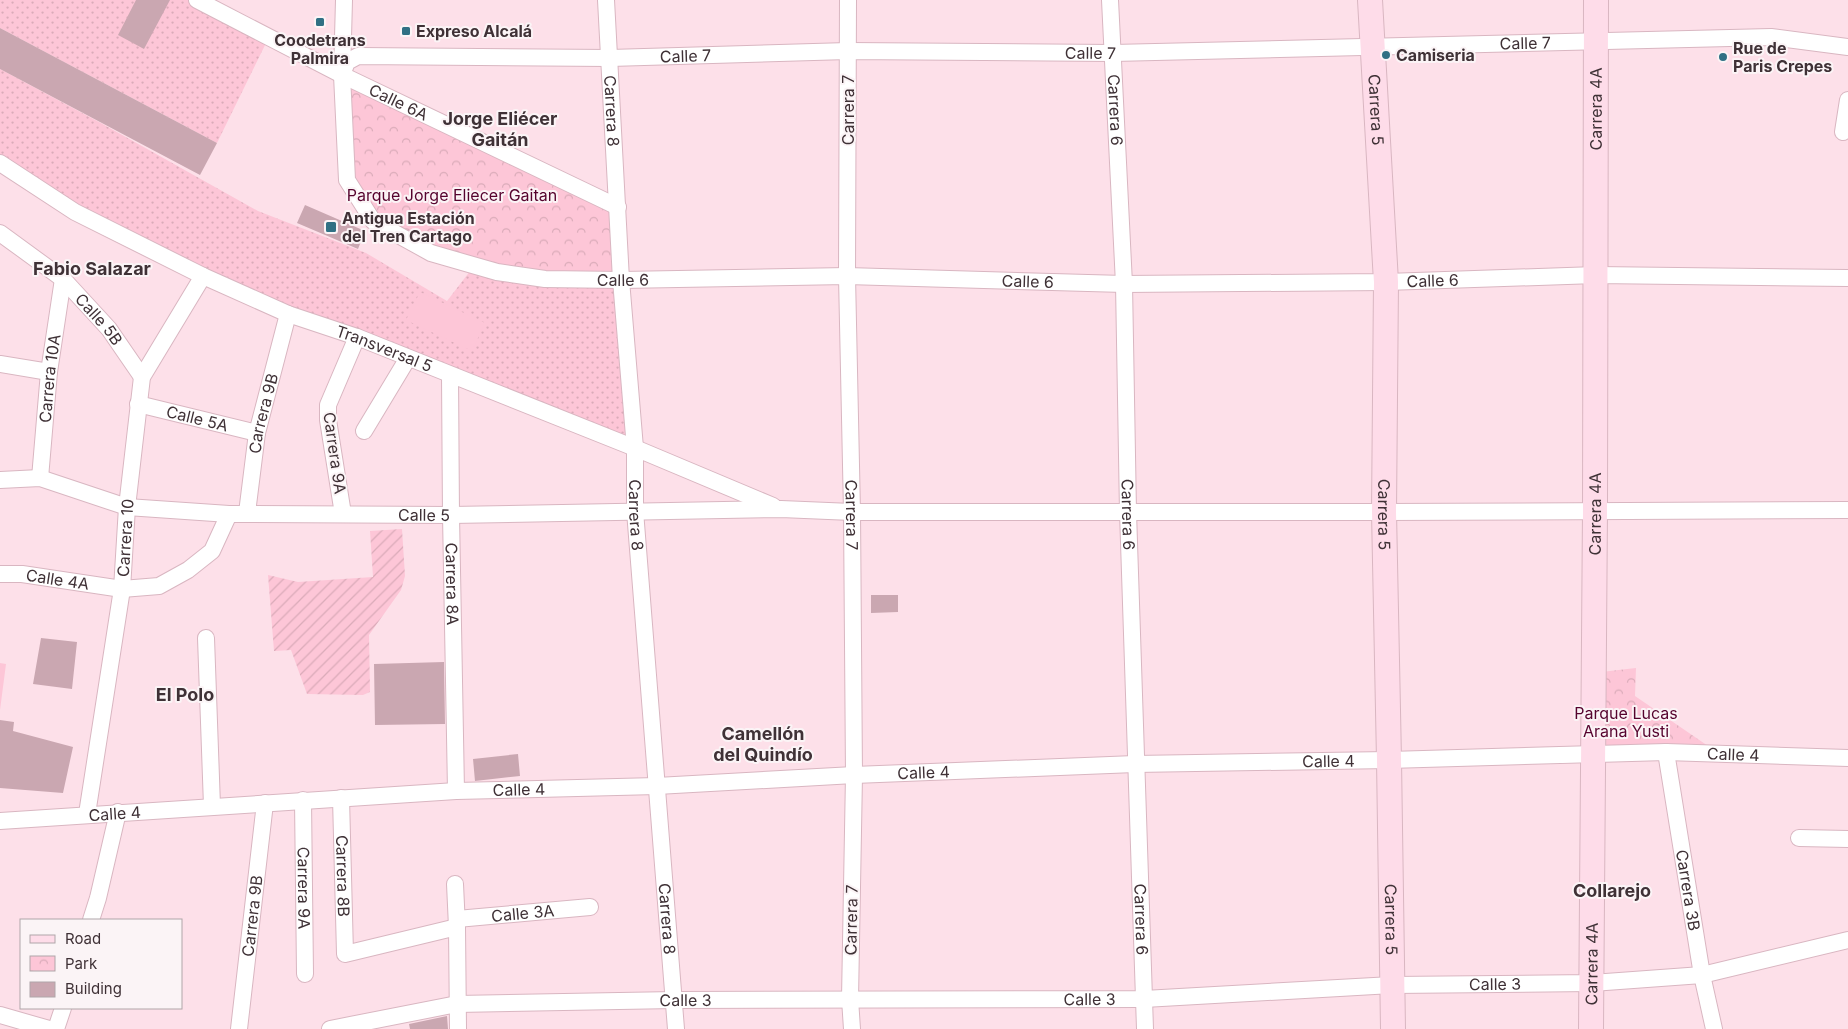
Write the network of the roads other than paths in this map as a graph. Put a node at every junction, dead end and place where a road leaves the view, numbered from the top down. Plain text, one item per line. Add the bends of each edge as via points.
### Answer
1 (197, 0) edge
2 (344, 0) edge
3 (606, 0) edge
4 (848, 0) edge
5 (1110, 0) edge
6 (1370, 0) edge
7 (1596, 0) edge
8 (1597, 41) junction
9 (1373, 47) junction
10 (1848, 47) edge
11 (848, 50) junction
12 (1113, 53) junction
13 (610, 58) junction
14 (342, 75) junction
15 (1848, 100) edge
16 (1843, 132) dead end
17 (0, 163) edge
18 (618, 207) junction
19 (0, 232) edge
20 (1596, 275) junction
21 (203, 276) junction
22 (847, 276) junction
23 (1848, 278) edge
24 (63, 279) junction
25 (622, 280) junction
26 (1386, 282) junction
27 (1124, 284) junction
28 (288, 314) junction
29 (357, 337) junction
30 (408, 358) junction
31 (0, 364) edge
32 (49, 372) junction
33 (450, 376) junction
34 (142, 377) junction
35 (138, 404) junction
36 (364, 431) dead end
37 (257, 433) junction
38 (635, 448) junction
39 (40, 478) junction
40 (0, 480) edge
41 (127, 506) junction
42 (781, 509) junction
43 (1595, 510) junction
44 (1848, 510) edge
45 (635, 511) junction
46 (852, 512) junction
47 (1128, 512) junction
48 (1384, 512) junction
49 (246, 513) junction
50 (229, 514) junction
51 (343, 514) junction
52 (451, 516) junction
53 (0, 574) edge
54 (122, 588) junction
55 (206, 638) dead end
56 (1666, 752) junction
57 (1593, 754) junction
58 (1848, 758) edge
59 (1389, 760) junction
60 (1136, 764) junction
61 (854, 775) junction
62 (658, 786) junction
63 (456, 791) junction
64 (341, 798) junction
65 (303, 800) junction
66 (265, 803) junction
67 (212, 806) junction
68 (118, 812) junction
69 (87, 814) junction
70 (0, 821) edge
71 (1799, 838) dead end
72 (1848, 838) edge
73 (455, 884) dead end
74 (590, 907) dead end
75 (91, 919) edge
76 (457, 923) junction
77 (1848, 940) edge
78 (345, 954) joint
79 (305, 974) dead end
80 (1702, 975) junction
81 (1592, 983) junction
82 (1392, 985) junction
83 (850, 999) junction
84 (675, 1000) junction
85 (1144, 1000) junction
86 (457, 1004) junction
87 (63, 1009) edge
88 (0, 1015) edge
89 (49, 1029) edge
90 (56, 1029) edge
91 (239, 1029) edge
92 (330, 1029) edge
93 (458, 1029) edge
94 (676, 1029) edge
95 (852, 1029) edge
96 (1145, 1029) edge
97 (1392, 1029) edge
98 (1591, 1029) edge
99 (1714, 1029) edge

1 - 14 street, Calle 6A
2 - 14 street, Calle 6
3 - 13 street, Carrera 8
4 - 11 street, Carrera 7
5 - 12 street, Carrera 6
6 - 9 main road, Carrera 5
7 - 8 main road, Carrera 4A
8 - 9 street, Calle 7
8 - 10 street, Calle 7 via 1771,37
8 - 20 main road, Carrera 4A
9 - 12 street, Calle 7
9 - 26 main road, Carrera 5
11 - 12 street, Calle 7
11 - 13 street, Calle 7
11 - 22 street, Carrera 7
12 - 27 street, Carrera 6
13 - 14 street, Calle 7 via 358,56 347,62
13 - 18 street, Carrera 8
14 - 18 street, Calle 6A
14 - 25 street, Calle 6 via 346,180 373,221 431,253 497,272 544,279
15 - 16 street
17 - 21 street, Transversal 5 via 75,212
18 - 25 street, Carrera 8
19 - 24 street, Calle 5B
20 - 23 street, Calle 6
20 - 26 street, Calle 6
20 - 43 main road, Carrera 4A
21 - 28 street, Transversal 5
21 - 34 street, Carrera 10
22 - 25 street, Calle 6
22 - 27 street, Calle 6
22 - 46 street, Carrera 7
24 - 32 street, Carrera 10A
24 - 34 street, Calle 5B via 109,328
25 - 38 street, Carrera 8
26 - 27 street, Calle 6
26 - 48 main road, Carrera 5
27 - 47 street, Carrera 6
28 - 29 street, Transversal 5
28 - 37 street, Carrera 9B
29 - 30 street, Transversal 5
29 - 51 street, Carrera 9A via 328,405
30 - 33 street, Transversal 5
30 - 36 street
31 - 32 street
32 - 39 street, Carrera 10A
33 - 38 street, Transversal 5
33 - 52 street, Carrera 8A
34 - 35 street, Carrera 10
35 - 37 street, Calle 5A
35 - 41 street, Carrera 10
37 - 49 street, Carrera 9B
38 - 42 street, Transversal 5
38 - 45 street, Carrera 8
39 - 40 street, Calle 5
39 - 41 street, Calle 5
41 - 50 street, Calle 5
41 - 54 street, Carrera 10
42 - 45 street, Calle 5
42 - 46 street, Calle 5
43 - 44 street, Calle 5
43 - 48 street, Calle 5
43 - 57 main road, Carrera 4A
45 - 52 street, Calle 5
45 - 62 street, Carrera 8
46 - 47 street, Calle 5
46 - 61 street, Carrera 7
47 - 48 street, Calle 5
47 - 60 street, Carrera 6
48 - 59 main road, Carrera 5
49 - 50 street, Calle 5
49 - 51 street, Calle 5
50 - 54 street, Calle 4A via 212,550 188,570 160,586
51 - 52 street, Calle 5
52 - 63 street, Carrera 8A
53 - 54 street, Calle 4A via 22,574
54 - 69 street, Carrera 10
55 - 67 street
56 - 57 street, Calle 4
56 - 58 street, Calle 4
56 - 80 street, Carrera 3B
57 - 59 street, Calle 4
57 - 81 main road, Carrera 4A
59 - 60 street, Calle 4
59 - 82 main road, Carrera 5
60 - 61 street, Calle 4
60 - 85 street, Carrera 6
61 - 62 street, Calle 4
61 - 83 street, Carrera 7
62 - 63 street, Calle 4
62 - 84 street, Carrera 8
63 - 64 street, Calle 4
64 - 65 street, Calle 4
64 - 78 street, Carrera 8B
65 - 66 street, Calle 4
65 - 79 street, Carrera 9A
66 - 67 street, Calle 4
66 - 91 street, Carrera 9B
67 - 68 street, Calle 4
68 - 69 street, Calle 4
68 - 75 street
69 - 70 street, Calle 4
71 - 72 street
73 - 76 street
74 - 76 street, Calle 3A
76 - 78 street, Calle 3A
76 - 86 street
77 - 80 street, Calle 3
80 - 81 street, Calle 3
80 - 99 street, Carrera 3B
81 - 82 street, Calle 3
81 - 98 main road, Carrera 4A
82 - 85 street, Calle 3
82 - 97 main road, Carrera 5
83 - 84 street, Calle 3
83 - 85 street, Calle 3
83 - 95 street, Carrera 7
84 - 86 street, Calle 3
84 - 94 street, Carrera 8
85 - 96 street, Carrera 6
86 - 92 street, Calle 3
86 - 93 street
87 - 90 street
88 - 89 street

